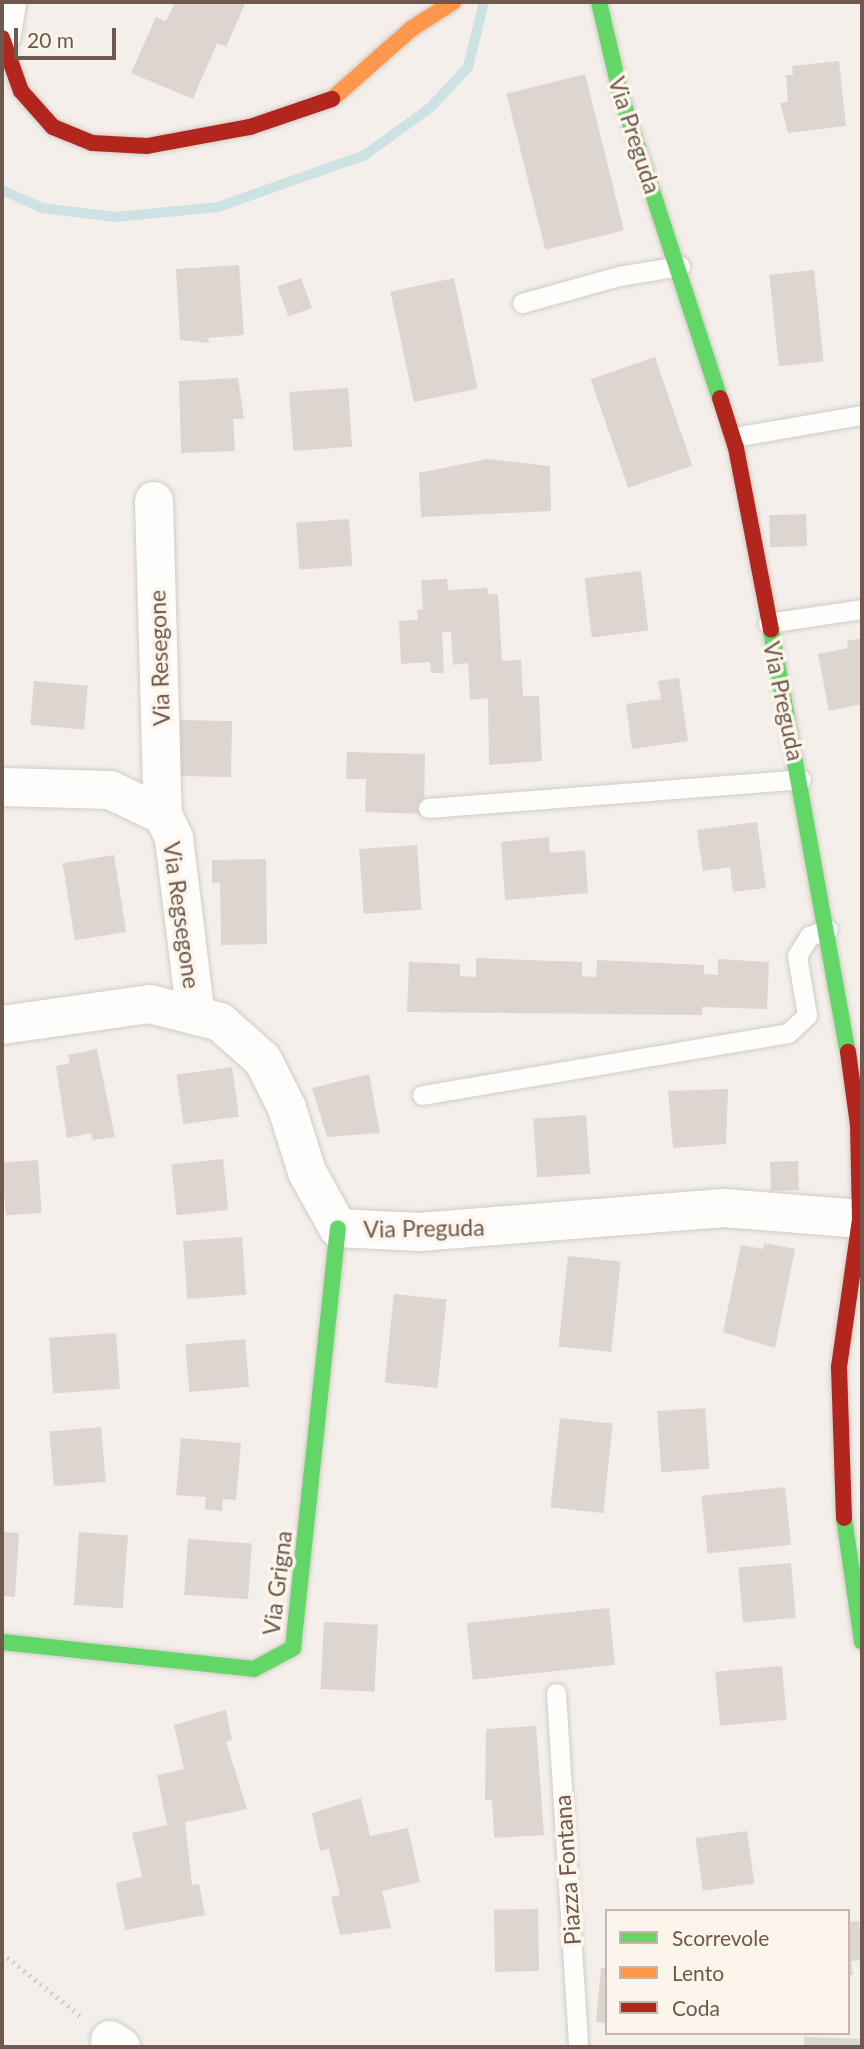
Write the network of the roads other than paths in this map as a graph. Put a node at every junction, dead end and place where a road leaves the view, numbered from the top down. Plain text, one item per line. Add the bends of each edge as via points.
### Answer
1 (7, 2) edge
2 (453, 2) edge
3 (600, 2) edge
4 (2, 36) edge
5 (680, 266) junction
6 (522, 303) dead end
7 (862, 415) edge
8 (734, 437) junction
9 (154, 501) dead end
10 (862, 609) edge
11 (768, 623) junction
12 (801, 779) junction
13 (2, 787) edge
14 (428, 808) dead end
15 (163, 816) junction
16 (828, 929) junction
17 (196, 1016) junction
18 (15, 1023) edge
19 (2, 1056) edge
20 (422, 1095) dead end
21 (860, 1219) junction
22 (338, 1228) junction
23 (2, 1642) edge
24 (862, 1642) edge
25 (556, 1693) dead end
26 (578, 2047) edge

1 - 4 street
2 - 4 street via 411,29 339,97 250,127 147,146 92,143 53,127 21,91
3 - 5 street, Via Preguda via 621,96
5 - 6 lane via 619,276
5 - 8 street, Via Preguda
7 - 8 lane
8 - 11 street, Via Preguda
9 - 15 street, Via Resegone
10 - 11 lane, Via Preguda
11 - 12 street, Via Preguda
12 - 14 lane, Via Preguda
12 - 16 street, Via Preguda
13 - 15 street, Via Regsegone via 110,790
15 - 17 street, Via Regsegone via 174,838
16 - 20 lane via 809,936 797,956 807,1015 788,1033
16 - 21 street, Via Preguda via 858,1125
17 - 18 street, Via Preguda via 150,1004
17 - 22 street, Via Preguda via 220,1022 263,1060 287,1108 307,1172
18 - 19 street, Via Preguda
21 - 22 street, Via Preguda via 724,1208 419,1232
21 - 24 street, Via Preguda via 839,1367 838,1426 840,1487
22 - 23 street, Via Grigna via 293,1648 254,1669
25 - 26 lane, Piazza Fontana

